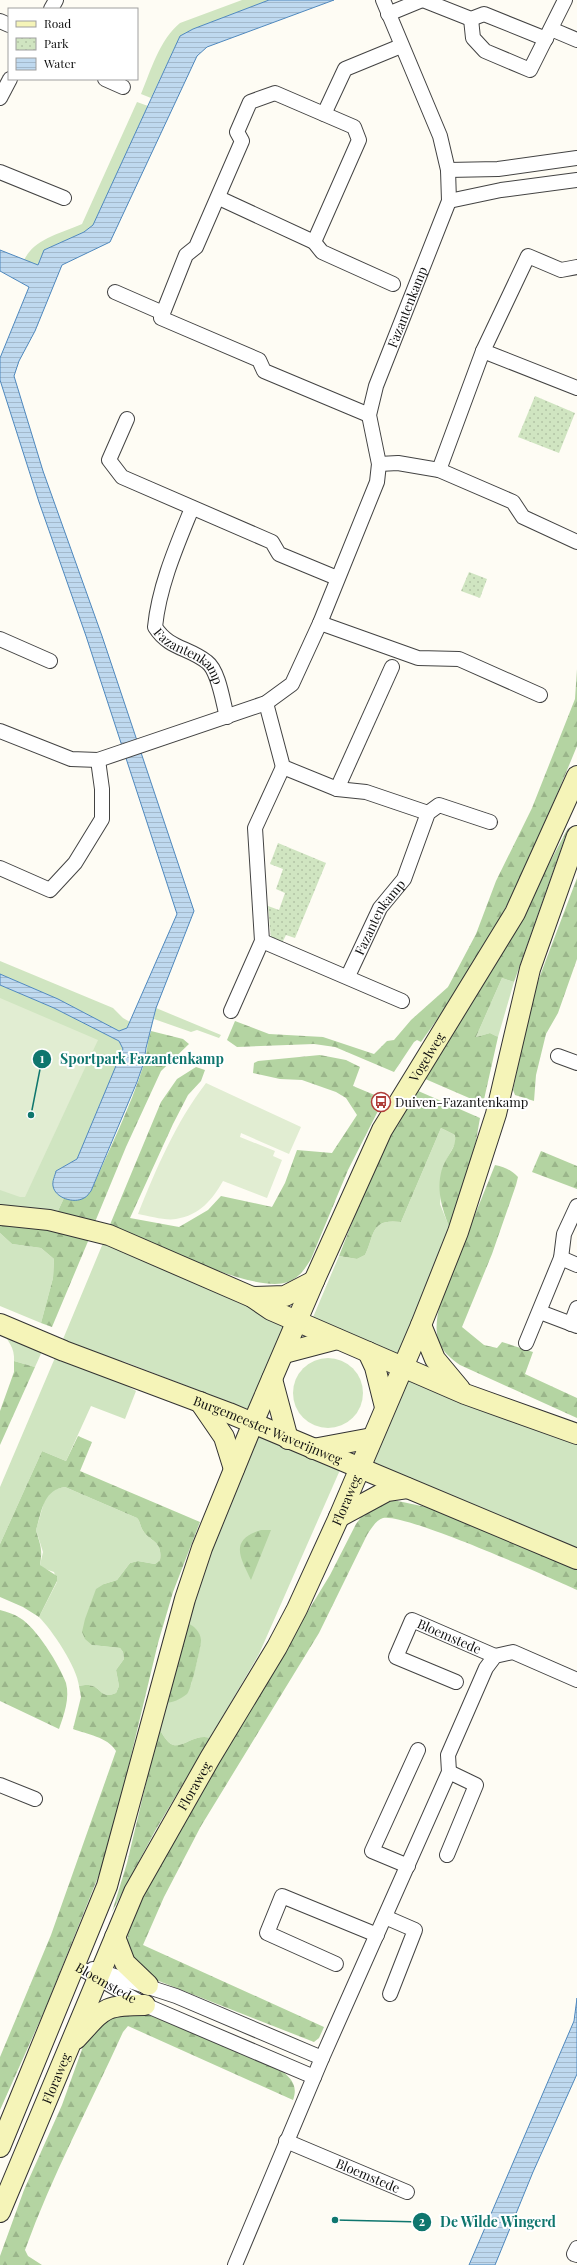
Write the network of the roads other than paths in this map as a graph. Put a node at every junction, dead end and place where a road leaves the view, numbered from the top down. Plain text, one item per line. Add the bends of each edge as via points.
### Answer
1 (383, 0) edge
2 (422, 0) edge
3 (565, 0) edge
4 (388, 14) junction
5 (471, 19) junction
6 (548, 34) junction
7 (577, 40) edge
8 (401, 46) junction
9 (9, 80) edge
10 (108, 80) edge
11 (123, 87) dead end
12 (0, 98) edge
13 (324, 114) junction
14 (577, 158) edge
15 (448, 170) junction
16 (0, 172) edge
17 (577, 180) edge
18 (64, 198) dead end
19 (219, 198) junction
20 (450, 201) junction
21 (314, 242) junction
22 (577, 267) edge
23 (393, 284) dead end
24 (115, 292) dead end
25 (163, 312) junction
26 (483, 351) junction
27 (577, 388) edge
28 (369, 415) junction
29 (127, 419) dead end
30 (379, 464) junction
31 (439, 470) junction
32 (192, 508) junction
33 (577, 542) edge
34 (337, 578) junction
35 (320, 623) junction
36 (0, 639) edge
37 (50, 661) dead end
38 (392, 667) dead end
39 (540, 695) dead end
40 (266, 703) junction
41 (227, 717) junction
42 (0, 731) edge
43 (98, 760) junction
44 (283, 767) junction
45 (577, 776) edge
46 (337, 789) junction
47 (572, 804) edge
48 (428, 813) junction
49 (556, 820) junction
50 (490, 822) dead end
51 (577, 828) edge
52 (577, 836) edge
53 (577, 867) edge
54 (0, 868) edge
55 (558, 895) junction
56 (262, 941) junction
57 (348, 976) junction
58 (402, 1001) dead end
59 (231, 1012) dead end
60 (558, 1056) dead end
61 (577, 1063) edge
62 (577, 1206) edge
63 (0, 1215) edge
64 (561, 1258) junction
65 (577, 1265) edge
66 (314, 1281) junction
67 (252, 1297) junction
68 (577, 1308) edge
69 (540, 1312) junction
70 (297, 1322) junction
71 (0, 1324) edge
72 (421, 1325) junction
73 (574, 1325) edge
74 (337, 1339) junction
75 (526, 1343) dead end
76 (368, 1352) junction
77 (284, 1353) junction
78 (403, 1367) junction
79 (272, 1379) junction
80 (465, 1394) junction
81 (200, 1402) junction
82 (385, 1407) junction
83 (253, 1423) junction
84 (577, 1434) edge
85 (372, 1438) junction
86 (288, 1439) junction
87 (314, 1449) junction
88 (359, 1468) junction
89 (234, 1469) junction
90 (407, 1488) junction
91 (339, 1517) junction
92 (577, 1559) edge
93 (495, 1656) junction
94 (577, 1680) edge
95 (456, 1682) dead end
96 (418, 1750) dead end
97 (449, 1772) junction
98 (0, 1785) edge
99 (35, 1799) dead end
100 (447, 1855) dead end
101 (408, 1866) junction
102 (385, 1917) junction
103 (377, 1935) junction
104 (115, 1937) junction
105 (336, 1964) dead end
106 (75, 1965) junction
107 (99, 1974) junction
108 (148, 1986) junction
109 (390, 1994) dead end
110 (145, 2005) junction
111 (69, 2046) junction
112 (322, 2058) junction
113 (314, 2077) junction
114 (286, 2141) junction
115 (0, 2147) edge
116 (407, 2192) dead end
117 (0, 2212) edge
118 (577, 2248) edge
119 (577, 2256) edge
120 (235, 2265) edge

1 - 4 street, Fazantenkamp
2 - 4 street
2 - 5 street
3 - 6 street
4 - 8 street, Fazantenkamp
5 - 6 street via 484,14
5 - 6 street via 473,38 485,51 530,70
6 - 7 street
8 - 13 street via 345,69
8 - 15 street, Fazantenkamp via 440,136
9 - 12 street
10 - 11 street
13 - 19 street via 276,93 250,102 237,132 242,141
13 - 21 street via 354,127 359,140
14 - 15 street via 498,169
15 - 20 street, Fazantenkamp
16 - 18 street
17 - 20 street via 501,190
19 - 21 street, Fazantenkamp
19 - 25 street via 196,247 186,255
20 - 28 street, Fazantenkamp via 376,386
21 - 23 street, Fazantenkamp via 322,252
22 - 26 street via 562,270 528,256
24 - 25 street
25 - 28 street via 161,318 259,360 264,371
26 - 27 street
26 - 31 street
28 - 30 street, Fazantenkamp
29 - 32 street via 109,460 122,477
30 - 31 street via 398,463
30 - 34 street, Fazantenkamp via 377,482
31 - 33 street via 512,502 523,517
32 - 34 street via 272,542 279,554
32 - 41 street, Fazantenkamp via 156,611 155,627 163,639 208,663 218,680
34 - 35 street, Fazantenkamp
35 - 39 street via 418,658 459,659
35 - 40 street, Fazantenkamp via 292,684
36 - 37 street
38 - 46 street
40 - 41 street, Fazantenkamp
40 - 44 street
41 - 43 street, Fazantenkamp
42 - 43 street, Fazantenkamp via 71,759
43 - 54 street via 102,789 102,819 70,868 50,890
44 - 46 street
44 - 56 street via 255,828
45 - 47 main road, Vogelweg
46 - 48 street via 366,792
47 - 49 main road, Vogelweg
48 - 50 street via 440,805
48 - 57 street, Fazantenkamp via 404,879 380,908
49 - 51 main road
49 - 66 main road, Vogelweg via 515,913 382,1130
52 - 55 main road
53 - 55 street
55 - 72 main road via 530,969 496,1114 458,1232
56 - 57 street
56 - 59 street
57 - 58 street
60 - 61 street
62 - 64 street via 564,1234
63 - 67 main road via 49,1220 109,1235
64 - 65 street
64 - 69 street
66 - 67 main road via 285,1296
66 - 70 main road, Vogelweg
67 - 70 main road via 271,1310
68 - 73 street
69 - 73 street
69 - 75 street
70 - 74 main road
70 - 77 main road, Floraweg
71 - 81 main road, Burgemeester Waverijnweg
72 - 78 main road
72 - 80 main road via 435,1359
74 - 76 main road
74 - 77 main road
76 - 78 main road
76 - 82 main road via 375,1367
77 - 79 main road, Floraweg
78 - 80 main road
78 - 82 main road, Floraweg
79 - 83 main road, Floraweg
79 - 86 main road
80 - 84 main road
81 - 83 main road, Burgemeester Waverijnweg
81 - 89 main road via 224,1437
82 - 85 main road, Floraweg
83 - 86 main road, Burgemeester Waverijnweg
83 - 89 main road, Floraweg
85 - 87 main road via 339,1442
85 - 88 main road, Floraweg
86 - 87 main road, Burgemeester Waverijnweg
87 - 88 main road, Burgemeester Waverijnweg
88 - 90 main road, Burgemeester Waverijnweg
88 - 91 main road, Floraweg
89 - 106 main road, Floraweg via 202,1548 185,1599 109,1880
90 - 91 main road via 387,1490
90 - 92 main road, Burgemeester Waverijnweg
91 - 104 main road, Floraweg via 277,1647 134,1892
93 - 94 street, Bloemstede via 513,1652
93 - 95 street, Bloemstede via 412,1620 396,1657
93 - 97 street, Bloemstede via 486,1668 448,1755
96 - 101 street via 372,1851
97 - 100 street via 476,1786
97 - 101 street, Bloemstede
98 - 99 street
101 - 102 street, Bloemstede
102 - 103 street, Bloemstede
102 - 109 street via 416,1930
103 - 105 street via 282,1896 267,1933
103 - 112 street, Bloemstede
104 - 107 main road, Floraweg
104 - 108 main road via 125,1963
106 - 107 street, Bloemstede
106 - 115 main road, Floraweg
107 - 108 street, Bloemstede
107 - 110 street, Bloemstede
107 - 111 main road, Floraweg
108 - 112 street, Bloemstede
110 - 111 main road via 116,2005 104,2010
110 - 113 street, Bloemstede
111 - 117 main road, Floraweg
112 - 113 street, Bloemstede
113 - 114 street, Bloemstede
114 - 116 street, Bloemstede
114 - 120 street, Bloemstede
118 - 119 street via 574,2254

